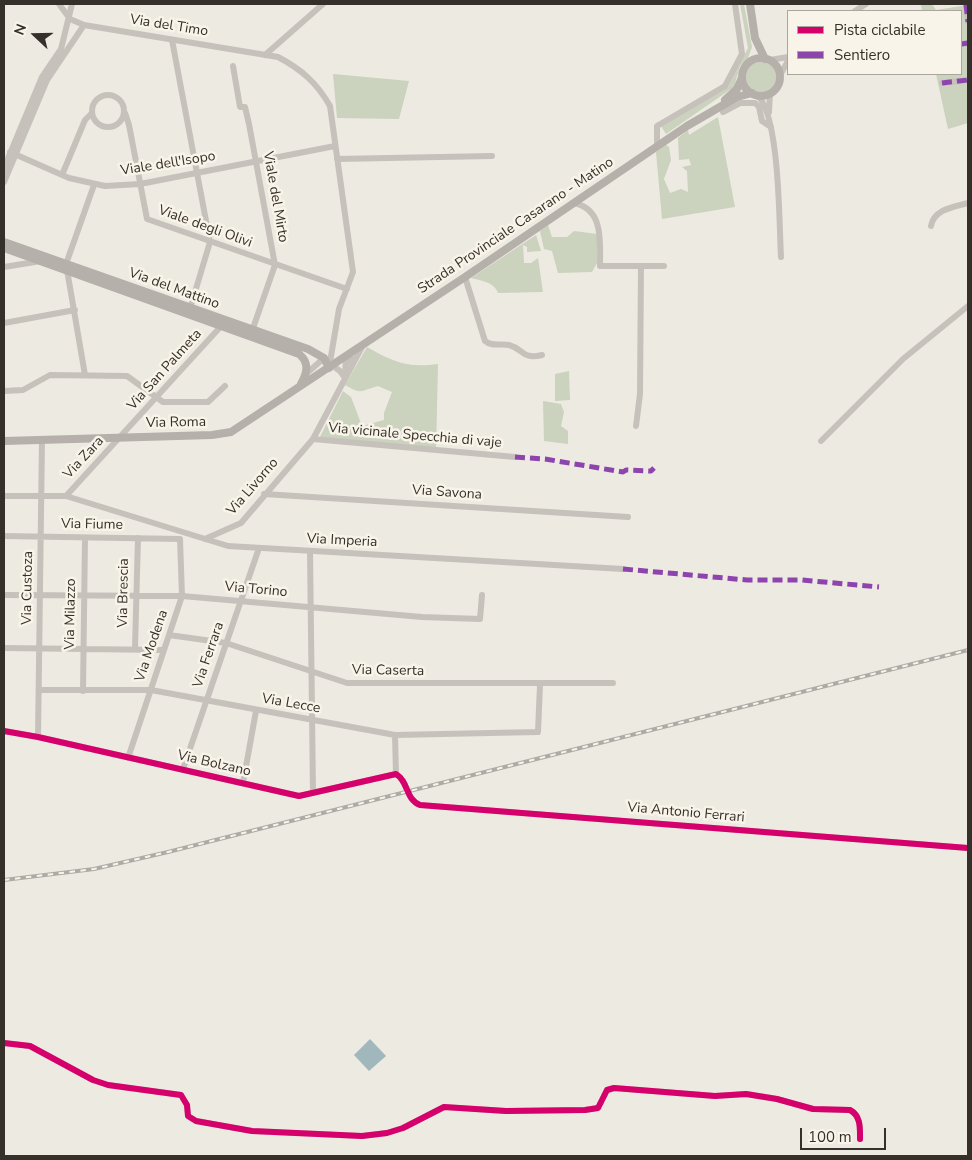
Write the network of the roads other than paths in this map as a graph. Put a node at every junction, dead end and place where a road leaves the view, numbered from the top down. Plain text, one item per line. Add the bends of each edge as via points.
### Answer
1 (59, 4) edge
2 (72, 4) edge
3 (323, 4) edge
4 (735, 4) edge
5 (750, 4) edge
6 (966, 4) edge
7 (70, 19) junction
8 (968, 22) edge
9 (84, 26) junction
10 (755, 38) junction
11 (172, 40) junction
12 (265, 55) junction
13 (787, 57) edge
14 (768, 59) junction
15 (750, 62) junction
16 (787, 63) edge
17 (233, 66) dead end
18 (780, 75) junction
19 (743, 77) junction
20 (968, 80) edge
21 (942, 83) dead end
22 (770, 93) junction
23 (754, 94) junction
24 (721, 109) junction
25 (92, 112) junction
26 (124, 113) junction
27 (770, 124) junction
28 (657, 145) junction
29 (335, 146) junction
30 (12, 153) junction
31 (492, 156) dead end
32 (337, 159) junction
33 (256, 161) junction
34 (4, 168) edge
35 (198, 173) junction
36 (62, 175) junction
37 (4, 182) edge
38 (140, 184) junction
39 (94, 185) junction
40 (574, 203) junction
41 (968, 203) edge
42 (931, 226) dead end
43 (4, 242) edge
44 (210, 242) junction
45 (4, 248) edge
46 (781, 257) dead end
47 (42, 259) junction
48 (275, 265) junction
49 (641, 266) junction
50 (664, 266) dead end
51 (4, 267) edge
52 (67, 268) junction
53 (465, 277) junction
54 (347, 289) junction
55 (968, 306) edge
56 (75, 310) junction
57 (189, 311) junction
58 (4, 323) edge
59 (224, 323) junction
60 (251, 332) junction
61 (363, 345) junction
62 (542, 355) dead end
63 (346, 356) junction
64 (324, 358) junction
65 (331, 367) junction
66 (352, 367) junction
67 (306, 374) junction
68 (85, 375) junction
69 (345, 379) junction
70 (301, 384) junction
71 (225, 386) dead end
72 (4, 391) edge
73 (156, 398) junction
74 (636, 426) dead end
75 (122, 436) junction
76 (42, 439) junction
77 (313, 439) junction
78 (4, 441) edge
79 (821, 441) dead end
80 (515, 457) dead end
81 (264, 494) junction
82 (4, 496) edge
83 (42, 496) junction
84 (66, 496) junction
85 (628, 517) dead end
86 (4, 536) edge
87 (42, 537) junction
88 (85, 538) junction
89 (138, 538) junction
90 (180, 539) joint
91 (205, 539) junction
92 (259, 548) junction
93 (310, 551) junction
94 (623, 569) dead end
95 (482, 594) dead end
96 (4, 595) edge
97 (40, 595) junction
98 (137, 596) junction
99 (182, 596) junction
100 (84, 597) junction
101 (241, 602) junction
102 (311, 608) junction
103 (169, 634) junction
104 (226, 643) junction
105 (4, 648) edge
106 (39, 648) junction
107 (83, 648) junction
108 (136, 648) junction
109 (164, 650) junction
110 (311, 672) junction
111 (613, 683) dead end
112 (540, 685) junction
113 (39, 690) junction
114 (151, 690) junction
115 (83, 691) junction
116 (206, 701) junction
117 (256, 711) junction
118 (312, 721) junction
119 (4, 731) edge
120 (396, 735) junction
121 (38, 737) junction
122 (128, 758) junction
123 (183, 769) junction
124 (396, 774) junction
125 (244, 783) junction
126 (313, 793) junction
127 (968, 848) edge
128 (4, 1043) edge
129 (860, 1139) dead end

1 - 7 street
2 - 7 street
3 - 12 street
4 - 28 street via 742,54 725,86 657,126
5 - 10 main road
6 - 8 street
7 - 9 street, Via del Timo
7 - 30 street via 61,49 42,77
9 - 11 street, Via del Timo
9 - 30 street via 47,80
10 - 14 main road
10 - 15 main road, Strada Provinciale Casarano - Matino
11 - 12 street, Via del Timo
11 - 35 street
12 - 29 street, Via del Timo via 278,57 303,71 323,93 330,106
13 - 14 street
14 - 15 main road
14 - 18 main road via 777,66
15 - 19 main road, Strada Provinciale Casarano - Matino
16 - 18 street
17 - 33 street, Viale del Mirto via 240,107 245,107
18 - 22 main road via 778,86
19 - 23 main road via 744,84
19 - 24 main road, Strada Provinciale Casarano - Matino
20 - 21 street
22 - 23 main road, Strada Provinciale Casarano - Matino
22 - 27 street
23 - 24 main road, Strada Provinciale Casarano - Matino via 738,97
23 - 27 street via 763,100
24 - 27 street via 740,102 755,103 762,122
24 - 28 main road, Strada Provinciale Casarano - Matino
25 - 26 street via 96,122 105,127 120,122
25 - 26 street via 94,102 108,94 122,102
25 - 36 street via 85,120
26 - 38 street
27 - 46 street via 774,134
28 - 40 main road, Strada Provinciale Casarano - Matino
29 - 32 street
29 - 33 street, Viale dell'Isopo
30 - 34 street
30 - 36 street, Viale dell'Isopo
30 - 37 street
31 - 32 street
32 - 54 street via 353,272
33 - 35 street, Viale dell'Isopo
33 - 48 street, Viale del Mirto
35 - 38 street, Viale dell'Isopo
35 - 44 street
36 - 39 street, Viale dell'Isopo
38 - 39 street, Viale dell'Isopo
38 - 44 street, Viale degli Olivi via 147,219
39 - 52 street
40 - 49 street via 583,204 595,215 600,235 600,266
40 - 53 main road, Strada Provinciale Casarano - Matino
41 - 42 street via 942,211 935,216
43 - 47 main road, Via del Mattino
44 - 48 street, Viale degli Olivi
44 - 57 street
45 - 47 main road, Via del Mattino
47 - 51 street
47 - 52 main road, Via del Mattino
48 - 54 street, Viale degli Olivi
48 - 60 street, Viale del Mirto
49 - 50 street
49 - 74 street via 640,394
52 - 56 street
52 - 57 main road, Via del Mattino
53 - 61 main road, Strada Provinciale Casarano - Matino
53 - 62 street via 485,341 508,345 526,356
54 - 65 street via 339,309
55 - 79 street via 903,359
56 - 58 street
56 - 68 street
57 - 59 main road, Via del Mattino
59 - 60 main road, Via del Mattino
59 - 73 street, Via San Palmeta
60 - 64 main road, Via del Mattino via 308,349
60 - 67 main road, Via del Mattino via 299,354 307,365
61 - 63 main road, Strada Provinciale Casarano - Matino
61 - 66 street, Via Livorno
63 - 65 main road, Strada Provinciale Casarano - Matino
63 - 66 street via 351,358
63 - 69 street
64 - 65 main road
64 - 67 street
65 - 69 street via 340,370
65 - 70 main road, Via Roma
66 - 69 street, Via Livorno
67 - 70 main road
68 - 72 street via 50,375 24,390
68 - 73 street via 127,376
69 - 77 street, Via Livorno
70 - 75 main road, Via Roma via 231,432
71 - 73 street via 208,402 164,402
73 - 75 street, Via San Palmeta
75 - 76 main road, Via Roma
75 - 84 street, Via Zara
76 - 78 main road, Via Roma
76 - 83 street, Via Custoza
77 - 80 street, Via vicinale Specchia di vaje
77 - 81 street, Via Livorno
81 - 85 street, Via Savona
81 - 91 street, Via Livorno via 241,523
82 - 83 street, Via Zara
83 - 84 street, Via Zara
83 - 87 street, Via Custoza
84 - 91 street, Via Imperia
86 - 87 street, Via Fiume
87 - 88 street, Via Fiume
87 - 97 street, Via Custoza
88 - 89 street, Via Fiume
88 - 100 street, Via Milazzo
89 - 90 street, Via Fiume
89 - 98 street, Via Brescia
90 - 99 street, Via Modena
91 - 92 street, Via Imperia via 228,546
92 - 93 street, Via Imperia
92 - 101 street, Via Ferrara
93 - 94 street, Via Imperia
93 - 102 street
95 - 102 street, Via Torino via 480,620
96 - 97 street, Via Torino
97 - 100 street, Via Torino
97 - 106 street, Via Custoza
98 - 99 street, Via Torino
98 - 100 street, Via Torino
98 - 108 street, Via Brescia
99 - 101 street, Via Torino
99 - 103 street, Via Modena
100 - 107 street, Via Milazzo
101 - 102 street, Via Torino
101 - 104 street, Via Ferrara
102 - 110 street
103 - 104 street, Via Caserta
103 - 109 street, Via Modena
104 - 110 street, Via Caserta
104 - 116 street, Via Ferrara
105 - 106 street
106 - 107 street
106 - 113 street, Via Custoza
107 - 108 street
107 - 115 street, Via Milazzo
108 - 109 street
109 - 114 street, Via Modena
110 - 112 street, Via Caserta via 347,683
110 - 118 street
111 - 112 street, Via Caserta
112 - 120 street, Via Lecce via 538,732
113 - 115 street, Via Lecce
113 - 121 street, Via Custoza
114 - 115 street, Via Lecce
114 - 116 street, Via Lecce
114 - 122 street, Via Modena
116 - 117 street, Via Lecce
116 - 123 street, Via Ferrara
117 - 118 street, Via Lecce
117 - 125 street
118 - 120 street, Via Lecce
118 - 126 street
119 - 121 street, Via Bolzano
120 - 124 street
121 - 122 street, Via Bolzano
122 - 123 street, Via Bolzano
123 - 125 street, Via Bolzano
124 - 126 street, Via Bolzano
124 - 127 street, Via Antonio Ferrari via 404,782 412,800 420,805
125 - 126 street, Via Bolzano via 299,796
128 - 129 street via 30,1046 108,1085 181,1095 187,1105 188,1116 196,1121 252,1131 362,1136 403,1128 444,1107 524,1112 585,1110 598,1108 606,1090 614,1088 715,1096 746,1094 813,1109 850,1110 856,1113 860,1122

